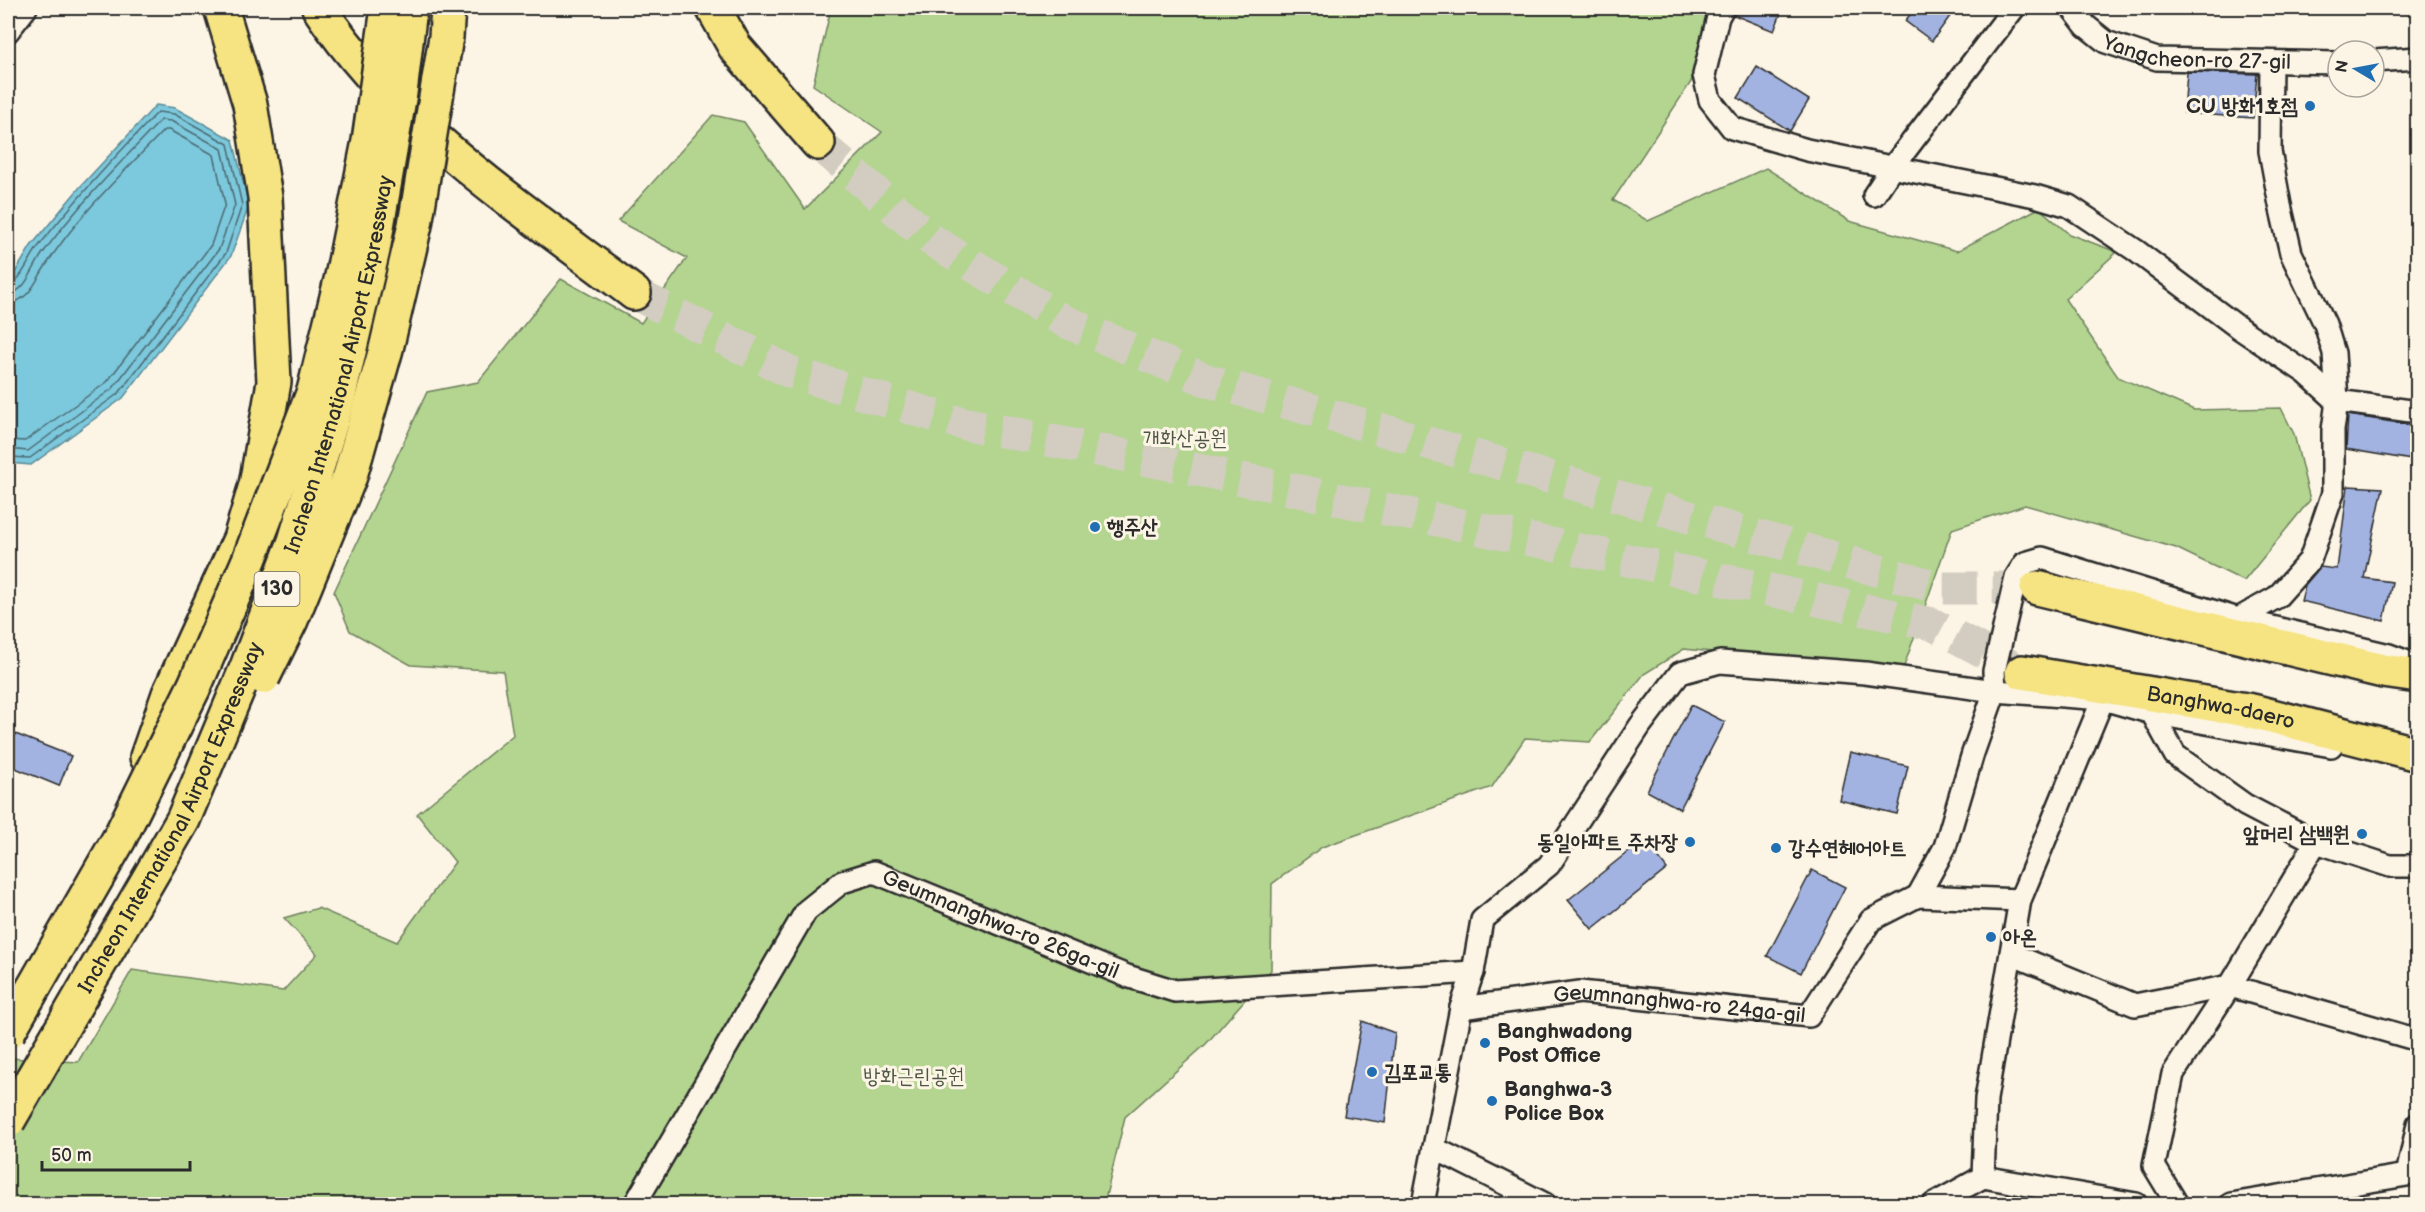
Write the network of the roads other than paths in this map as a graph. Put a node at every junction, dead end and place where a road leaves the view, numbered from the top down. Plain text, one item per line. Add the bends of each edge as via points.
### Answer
1 (26, 8) edge
2 (221, 8) edge
3 (388, 8) edge
4 (410, 8) edge
5 (448, 8) edge
6 (713, 8) edge
7 (1723, 8) edge
8 (2014, 8) edge
9 (2072, 8) edge
10 (320, 9) edge
11 (8, 31) edge
12 (2418, 58) edge
13 (2386, 60) edge
14 (2271, 62) junction
15 (2326, 63) edge
16 (818, 143) tunnel mouth
17 (1892, 168) junction
18 (1874, 195) dead end
19 (634, 293) tunnel mouth
20 (2337, 401) junction
21 (2418, 412) edge
22 (2037, 588) tunnel mouth
23 (2238, 619) junction
24 (2418, 666) edge
25 (2022, 672) tunnel mouth
26 (2418, 676) edge
27 (1995, 691) junction
28 (2103, 699) junction
29 (2152, 713) junction
30 (2418, 756) edge
31 (183, 820) junction
32 (119, 839) junction
33 (2316, 842) junction
34 (2418, 866) edge
35 (1918, 896) junction
36 (2020, 900) junction
37 (2011, 954) junction
38 (1473, 972) junction
39 (2230, 986) junction
40 (1461, 1008) junction
41 (8, 1032) edge
42 (2418, 1040) edge
43 (8, 1122) edge
44 (2418, 1124) edge
45 (1434, 1148) junction
46 (1983, 1177) junction
47 (635, 1204) edge
48 (1423, 1204) edge
49 (1545, 1204) edge
50 (1934, 1204) edge
51 (2136, 1204) edge
52 (2177, 1204) edge
53 (2231, 1204) edge

1 - 11 street
2 - 32 main road, bridge via 250,104 265,197 274,382 256,485 240,539 169,694
3 - 32 main road, Incheon International Airport Expressway / 130, bridge via 369,141 314,391 249,560 195,685
4 - 31 main road, Incheon International Airport Expressway / 130, bridge via 374,250 338,399 295,541
5 - 31 main road, bridge via 415,225 386,349 350,476 291,620 236,730
6 - 16 main road via 735,47
7 - 17 street via 1704,75 1710,100 1732,128 1807,150
8 - 17 street
9 - 14 street, Yangcheon-ro 27-gil via 2106,42 2157,59
10 - 19 main road via 399,105 459,158
12 - 13 street
14 - 15 street, Yangcheon-ro 27-gil
14 - 20 street via 2271,152 2280,205 2290,253 2334,353
17 - 18 street
17 - 20 street via 2068,206 2306,373
20 - 21 street
20 - 23 street via 2333,493 2310,560 2277,597
22 - 26 main road via 2383,671
23 - 24 street via 2389,655
23 - 27 street via 2042,558 2025,563 2016,577 1994,671
25 - 30 main road, Banghwa-daero via 2252,711
27 - 28 street
27 - 35 street via 1946,846
27 - 38 street via 1865,673 1720,662 1680,673 1640,726 1549,865 1482,920
28 - 29 street
28 - 36 street
29 - 30 street via 2356,751
29 - 33 street via 2175,755 2246,805
31 - 43 main road, Incheon International Airport Expressway / 130, bridge
32 - 41 main road, Incheon International Airport Expressway / 130, bridge
33 - 34 street via 2390,866
33 - 39 street
35 - 36 street, Geumnanghwa-ro 24ga-gil
35 - 40 street, Geumnanghwa-ro 24ga-gil via 1871,920 1809,1017 1580,992
36 - 37 street
37 - 39 street via 2135,1005
37 - 46 street via 1986,1099
38 - 40 street
38 - 47 street, Geumnanghwa-ro 26ga-gil via 1175,991 1098,964 874,872 842,882 806,910
39 - 42 street
39 - 52 street via 2174,1074 2154,1167
40 - 45 street
44 - 53 street via 2407,1175
45 - 48 street
45 - 49 street
46 - 50 street
46 - 51 street

